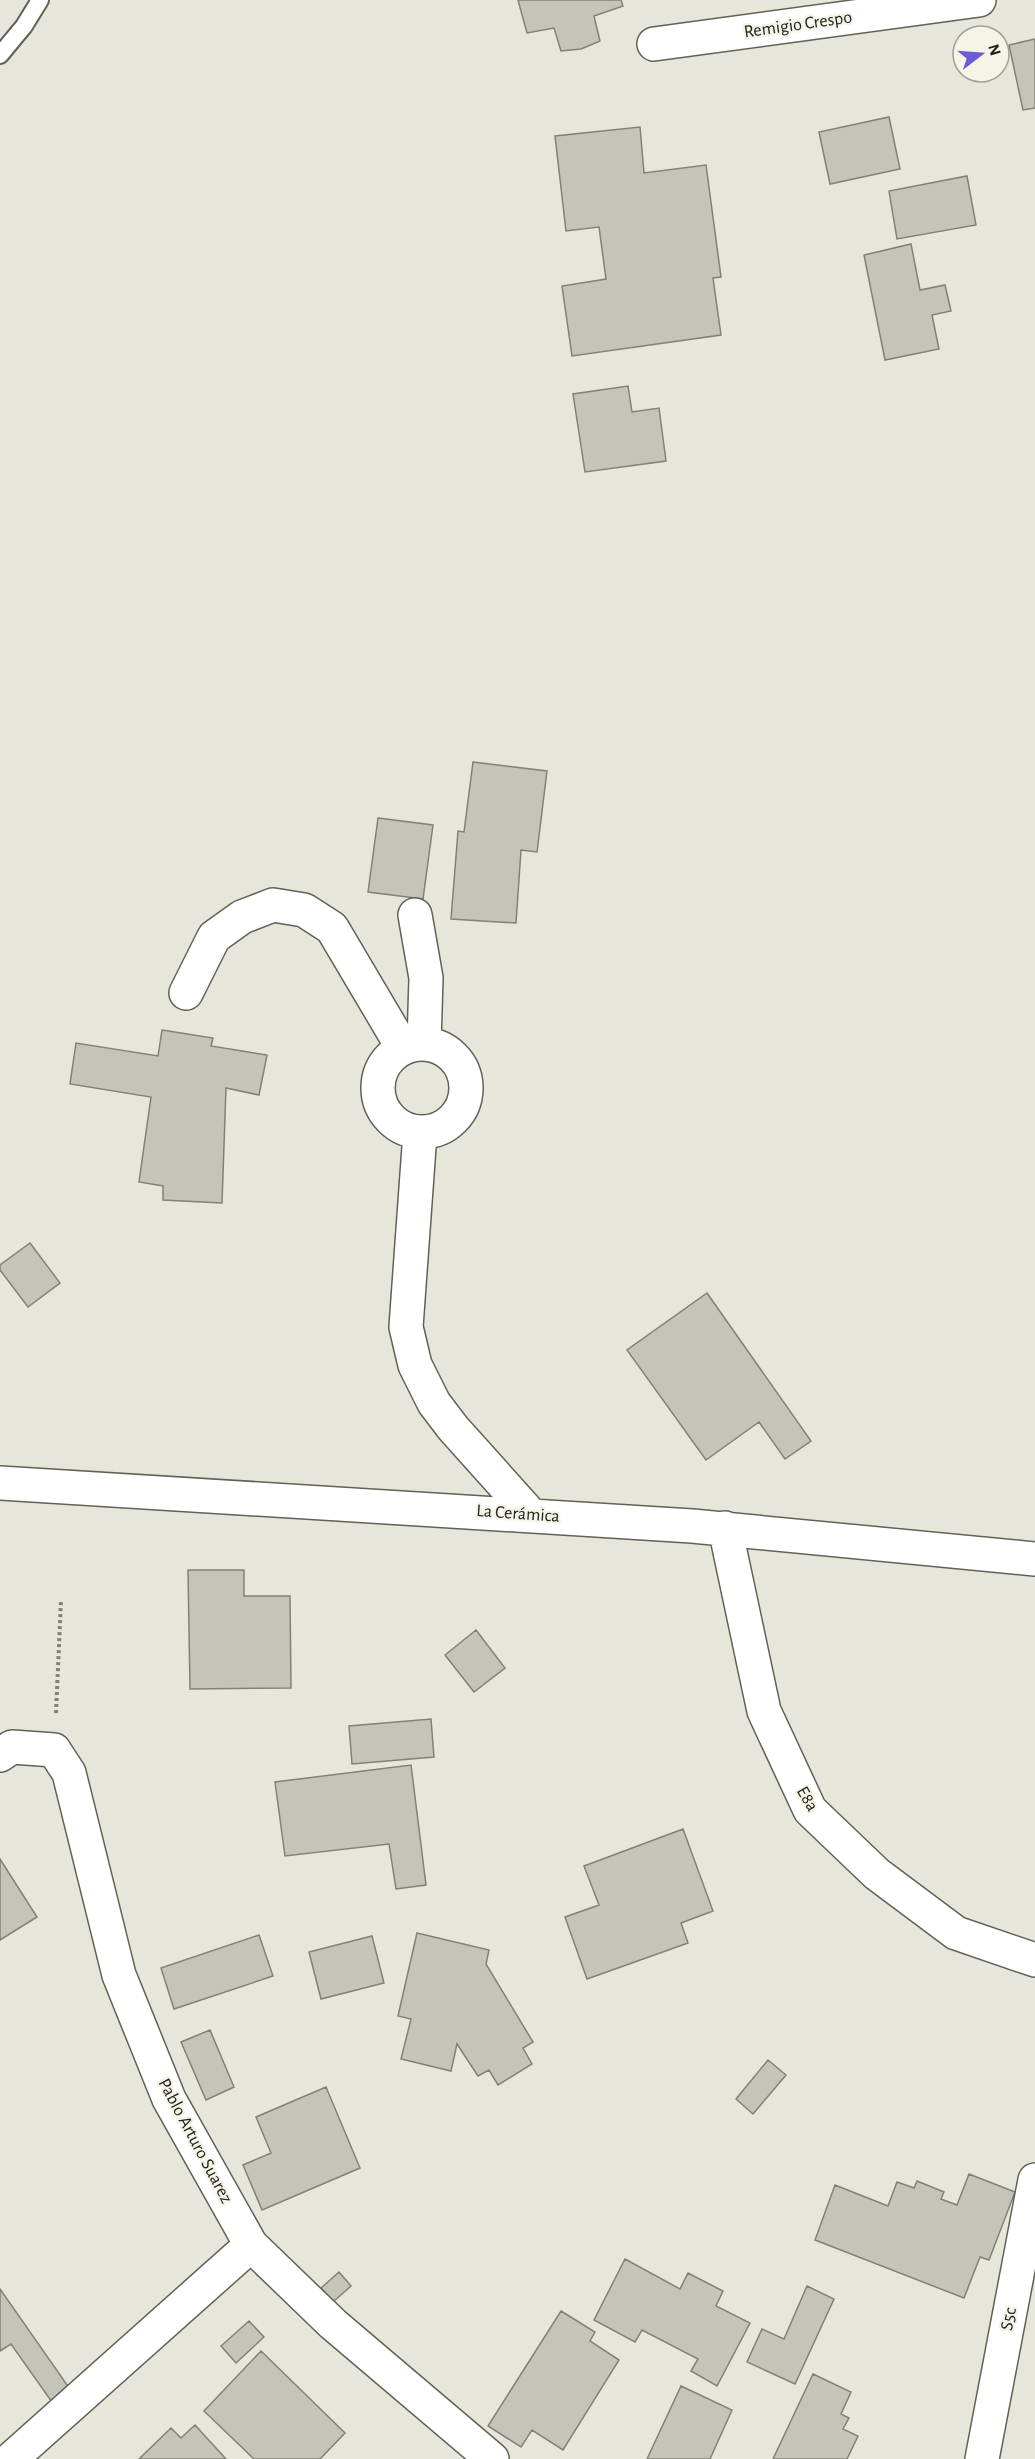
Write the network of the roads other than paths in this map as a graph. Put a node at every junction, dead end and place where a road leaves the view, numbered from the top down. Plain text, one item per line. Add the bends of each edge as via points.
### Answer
1 (40, 0) edge
2 (979, 0) edge
3 (654, 44) dead end
4 (0, 55) edge
5 (415, 915) dead end
6 (186, 993) dead end
7 (414, 1046) junction
8 (420, 1133) junction
9 (0, 1483) edge
10 (531, 1515) junction
11 (725, 1528) junction
12 (1035, 1559) edge
13 (0, 1755) edge
14 (1035, 1960) edge
15 (1035, 2180) edge
16 (251, 2245) junction
17 (11, 2459) edge
18 (492, 2459) edge
19 (982, 2459) edge

1 - 4 lane
2 - 3 street, Remigio Crespo
5 - 7 street via 426,978
6 - 7 street via 214,938 242,916 273,905 304,910 332,928
7 - 8 street via 391,1056 382,1068 378,1096 392,1122
7 - 8 street via 444,1050 463,1072 466,1087 461,1107 448,1125
8 - 10 street via 406,1327 415,1365 434,1403 453,1428
9 - 10 street, La Cerámica
10 - 11 street, La Cerámica
11 - 12 street, La Cerámica
11 - 14 street, E8a via 764,1711 810,1810 877,1874 956,1933
13 - 16 street, Pablo Arturo Suarez via 12,1746 54,1750 69,1773 119,1975 169,2098
15 - 19 street, S5c
16 - 17 street
16 - 18 street, Pablo Arturo Suarez via 333,2324

